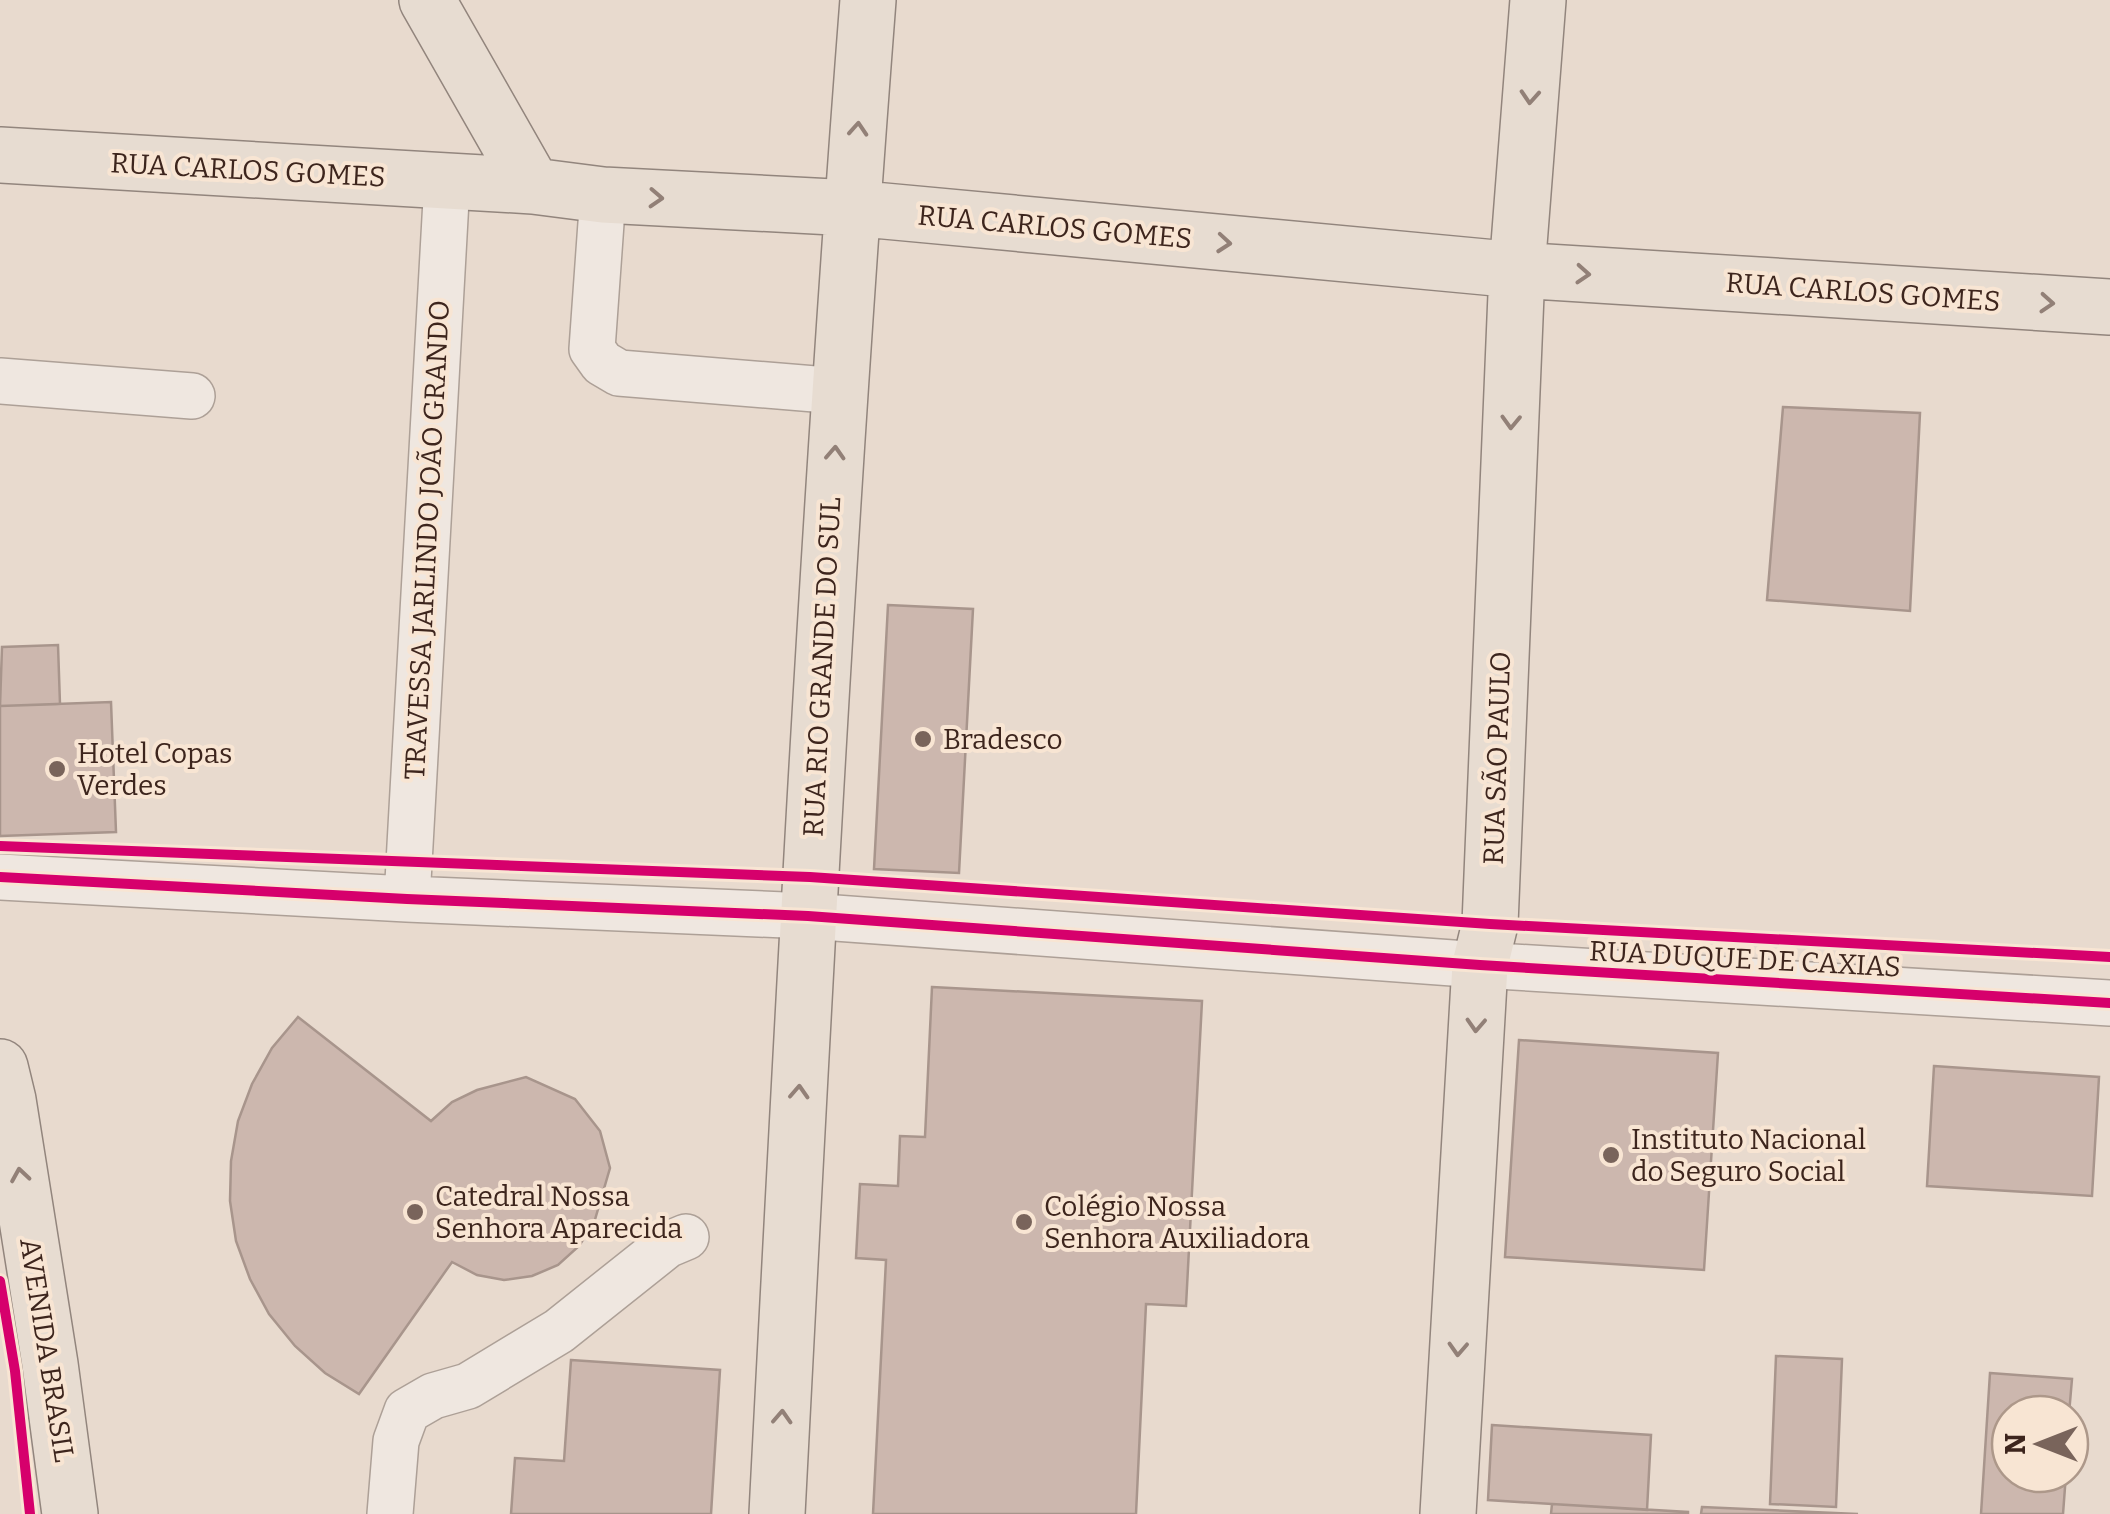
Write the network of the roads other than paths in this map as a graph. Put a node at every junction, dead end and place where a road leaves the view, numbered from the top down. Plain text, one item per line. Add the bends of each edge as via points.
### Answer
1 (427, 0) edge
2 (868, 0) edge
3 (1538, 0) edge
4 (1, 158) edge
5 (447, 182) junction
6 (533, 186) junction
7 (604, 195) junction
8 (852, 208) junction
9 (1517, 270) junction
10 (2110, 307) edge
11 (0, 381) edge
12 (839, 391) junction
13 (192, 396) dead end
14 (0, 877) edge
15 (407, 898) junction
16 (808, 916) junction
17 (1480, 966) junction
18 (2110, 1003) edge
19 (0, 1068) edge
20 (686, 1237) dead end
21 (70, 1514) edge
22 (390, 1514) edge
23 (777, 1514) edge
24 (1448, 1514) edge

1 - 6 main road
8 -> 2 main road, RUA RIO GRANDE DO SUL
3 -> 9 main road, RUA SÃO PAULO
4 - 5 main road, RUA CARLOS GOMES
5 - 6 main road, RUA CARLOS GOMES
5 - 15 street, TRAVESSA JARLINDO JOÃO GRANDO
6 - 7 main road, RUA CARLOS GOMES
7 -> 8 main road, RUA CARLOS GOMES
7 - 12 street via 592,350 602,363 619,373
8 -> 9 main road, RUA CARLOS GOMES
8 - 12 main road, RUA RIO GRANDE DO SUL
9 -> 10 main road, RUA CARLOS GOMES
9 -> 17 main road, RUA SÃO PAULO via 1490,924
11 - 13 street
16 -> 12 main road, RUA RIO GRANDE DO SUL
14 - 15 street, RUA DUQUE DE CAXIAS
15 - 16 street, RUA DUQUE DE CAXIAS
16 - 17 street, RUA DUQUE DE CAXIAS
23 -> 16 main road, RUA RIO GRANDE DO SUL
17 - 18 street, RUA DUQUE DE CAXIAS
17 -> 24 main road, RUA SÃO PAULO
21 -> 19 main road, AVENIDA BRASIL
20 - 22 street via 559,1332 468,1386 407,1411 396,1441

